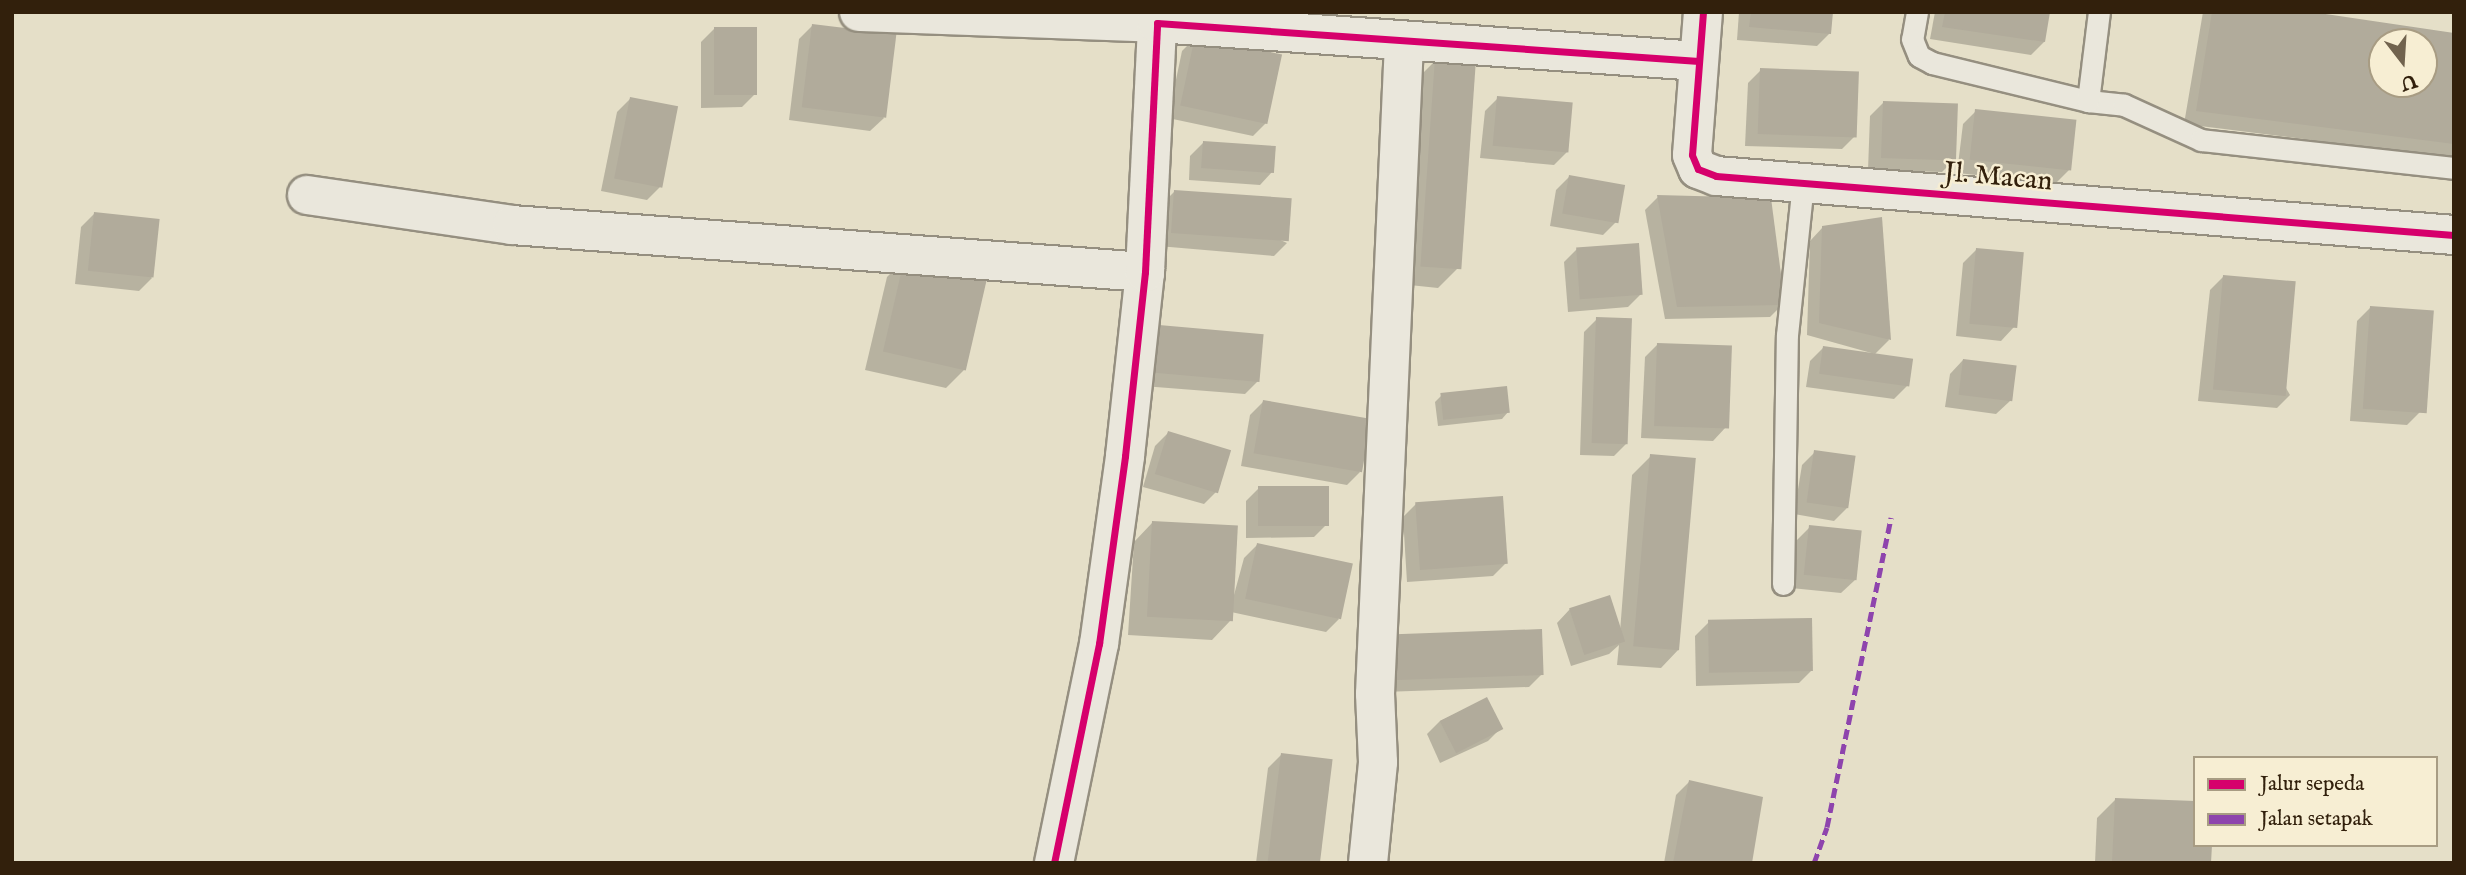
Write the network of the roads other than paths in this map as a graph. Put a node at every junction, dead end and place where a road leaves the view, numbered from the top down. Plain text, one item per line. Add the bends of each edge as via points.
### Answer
1 (859, 12) edge
2 (1703, 12) edge
3 (1917, 12) edge
4 (2099, 12) edge
5 (1157, 23) junction
6 (1404, 42) junction
7 (1699, 61) junction
8 (2088, 101) junction
9 (2454, 168) edge
10 (1803, 184) junction
11 (307, 195) dead end
12 (2454, 236) edge
13 (1145, 272) junction
14 (1783, 583) dead end
15 (1054, 863) edge
16 (1368, 863) edge

1 - 5 street
2 - 7 street, Jl. Macan
3 - 8 lane via 1913,39 1919,56 1932,63
4 - 8 lane
5 - 6 street
5 - 13 street
6 - 7 street
6 - 16 street via 1375,694 1378,762
7 - 10 street, Jl. Macan via 1692,155 1698,169 1716,176
8 - 9 lane via 2124,105 2201,140
10 - 12 street, Jl. Macan
10 - 14 lane via 1787,335
11 - 13 street via 512,225
13 - 15 street via 1099,644

